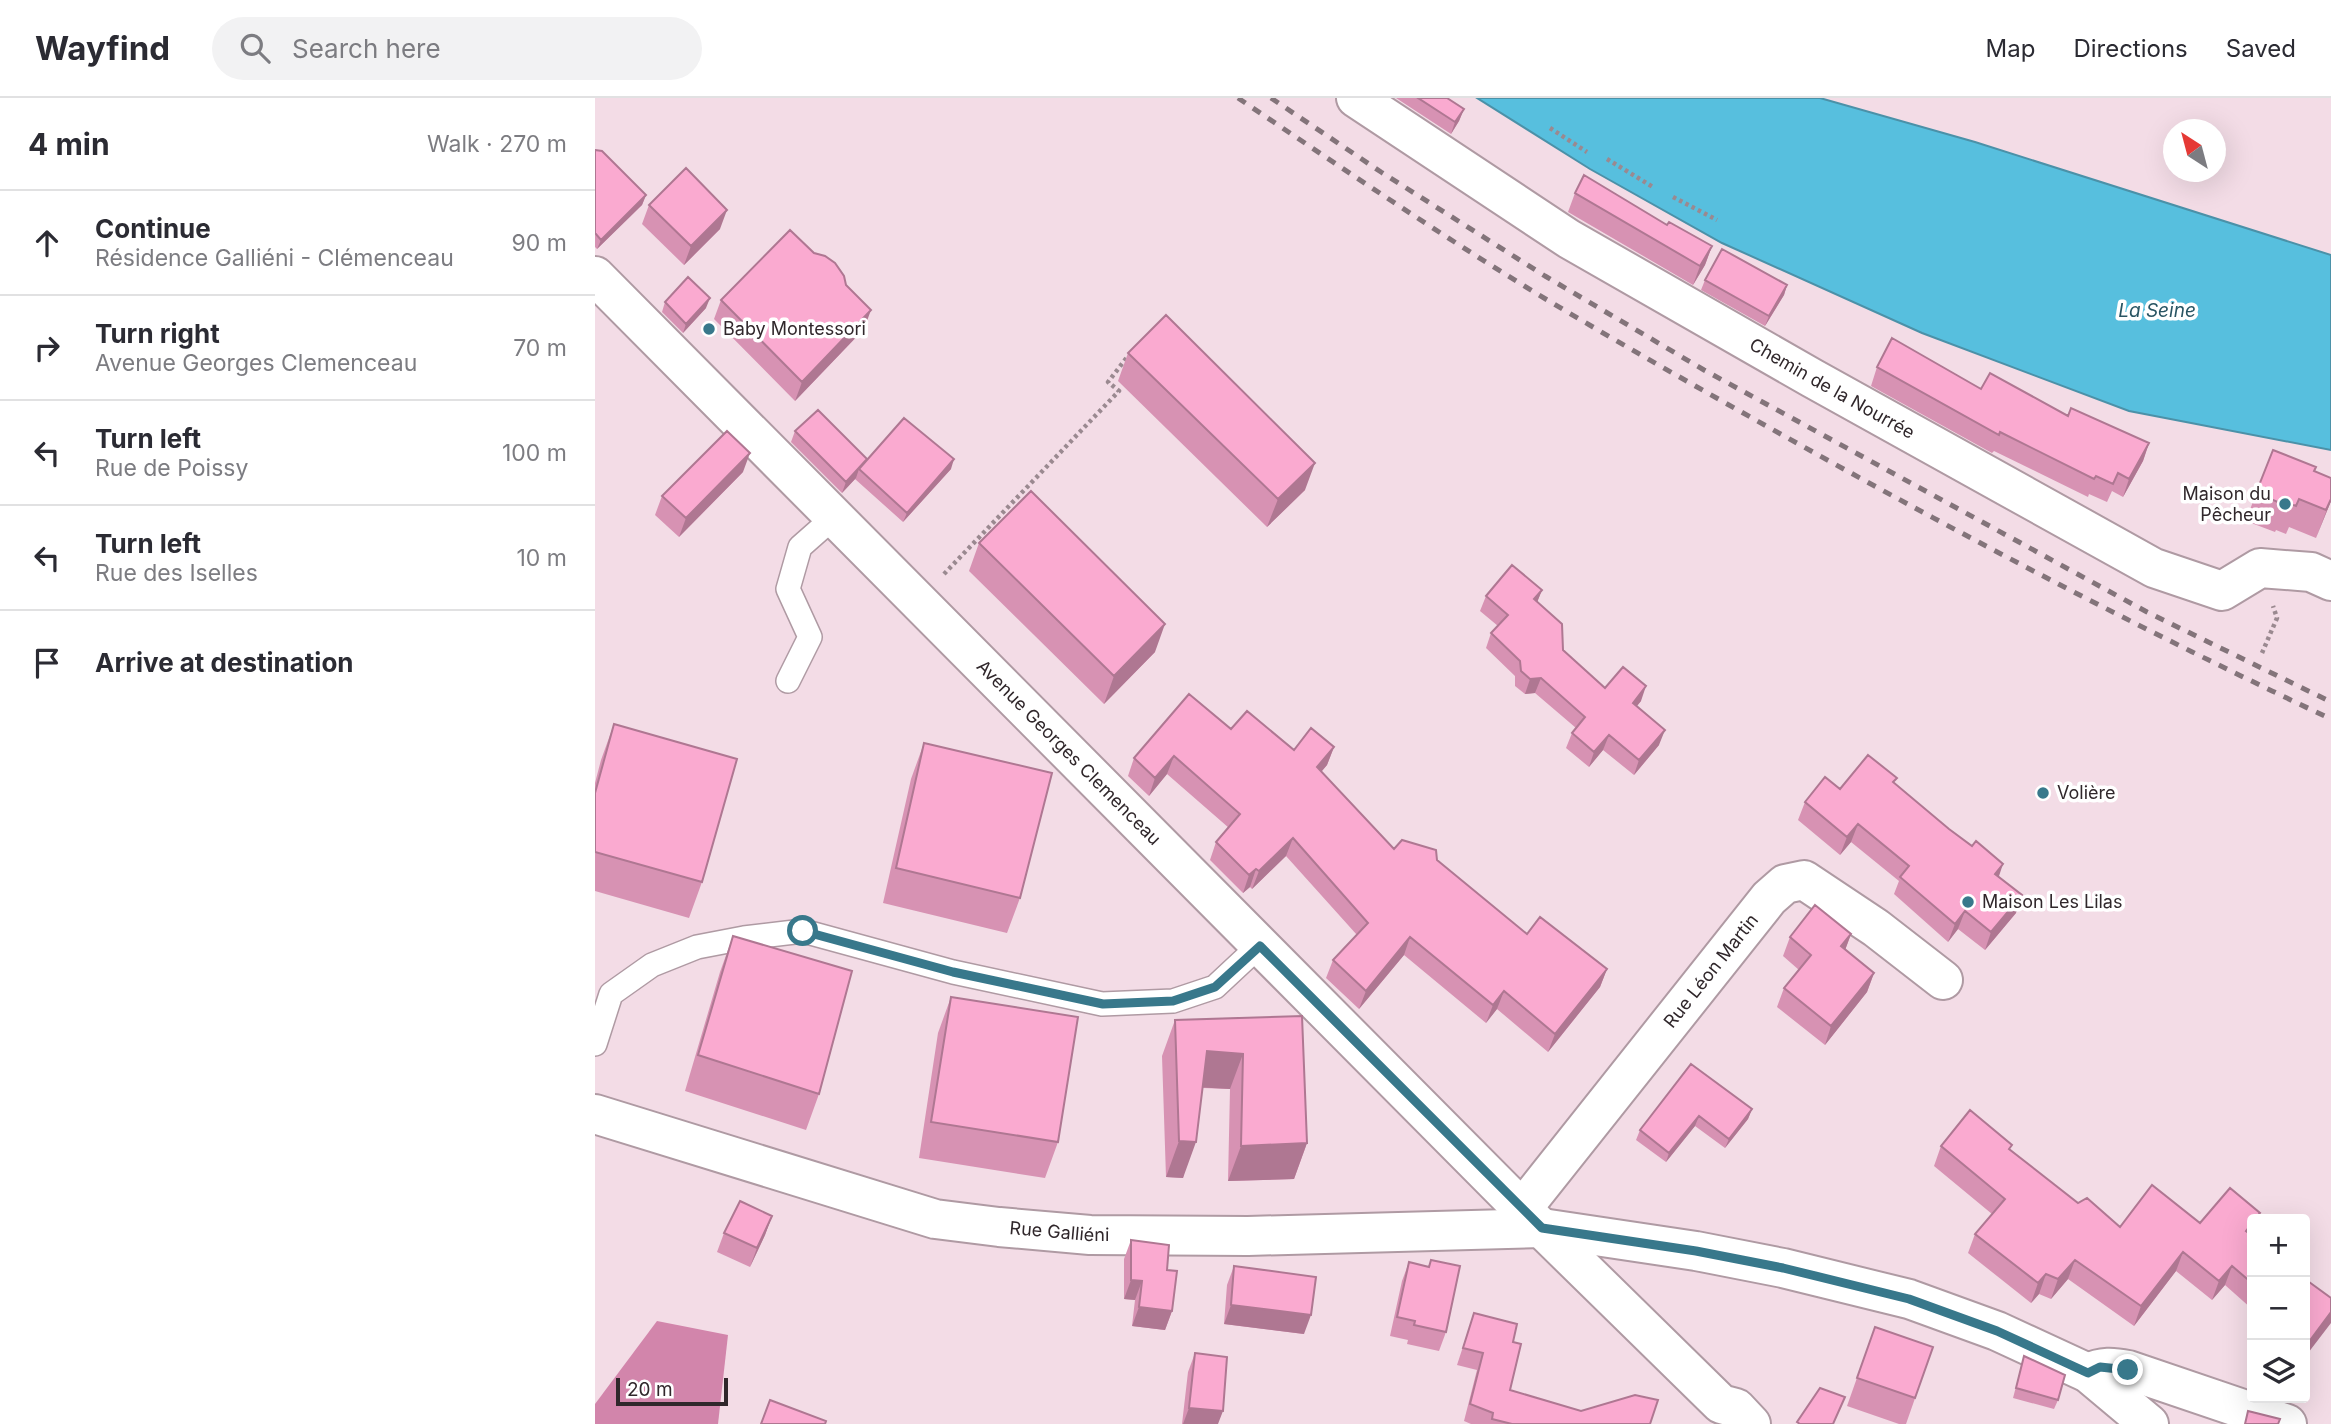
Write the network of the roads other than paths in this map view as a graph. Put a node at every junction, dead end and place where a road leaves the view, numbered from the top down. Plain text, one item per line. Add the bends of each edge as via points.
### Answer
1 (1356, 98) edge
2 (595, 276) edge
3 (834, 517) junction
4 (2331, 581) edge
5 (788, 681) dead end
6 (1260, 946) junction
7 (1943, 980) dead end
8 (595, 1044) edge
9 (595, 1114) edge
10 (1532, 1219) junction
11 (2088, 1373) junction
12 (1751, 1424) edge
13 (2149, 1424) edge
14 (2287, 1424) edge

1 - 4 street, Chemin de la Nourrée via 1569,239 2154,568 2222,591 2260,568 2311,572
2 - 3 street, Avenue Georges Clemenceau
3 - 5 lane via 800,547 788,589 810,637
3 - 6 street, Avenue Georges Clemenceau
6 - 8 lane via 1215,987 1173,1001 1103,1004 953,972 803,931 744,938 697,947 652,965 611,994
6 - 10 street, Avenue Georges Clemenceau
7 - 10 street, Rue Léon Martin via 1804,880 1786,884 1769,898
9 - 10 street, Rue Galliéni via 935,1219 999,1227 1090,1234 1248,1236
10 - 11 street, Rue Galliéni via 1783,1268 1909,1299 1997,1331
10 - 12 street, Avenue Georges Clemenceau via 1721,1404 1736,1408
11 - 13 street, Rue Galliéni
11 - 14 street via 2100,1367 2128,1370

